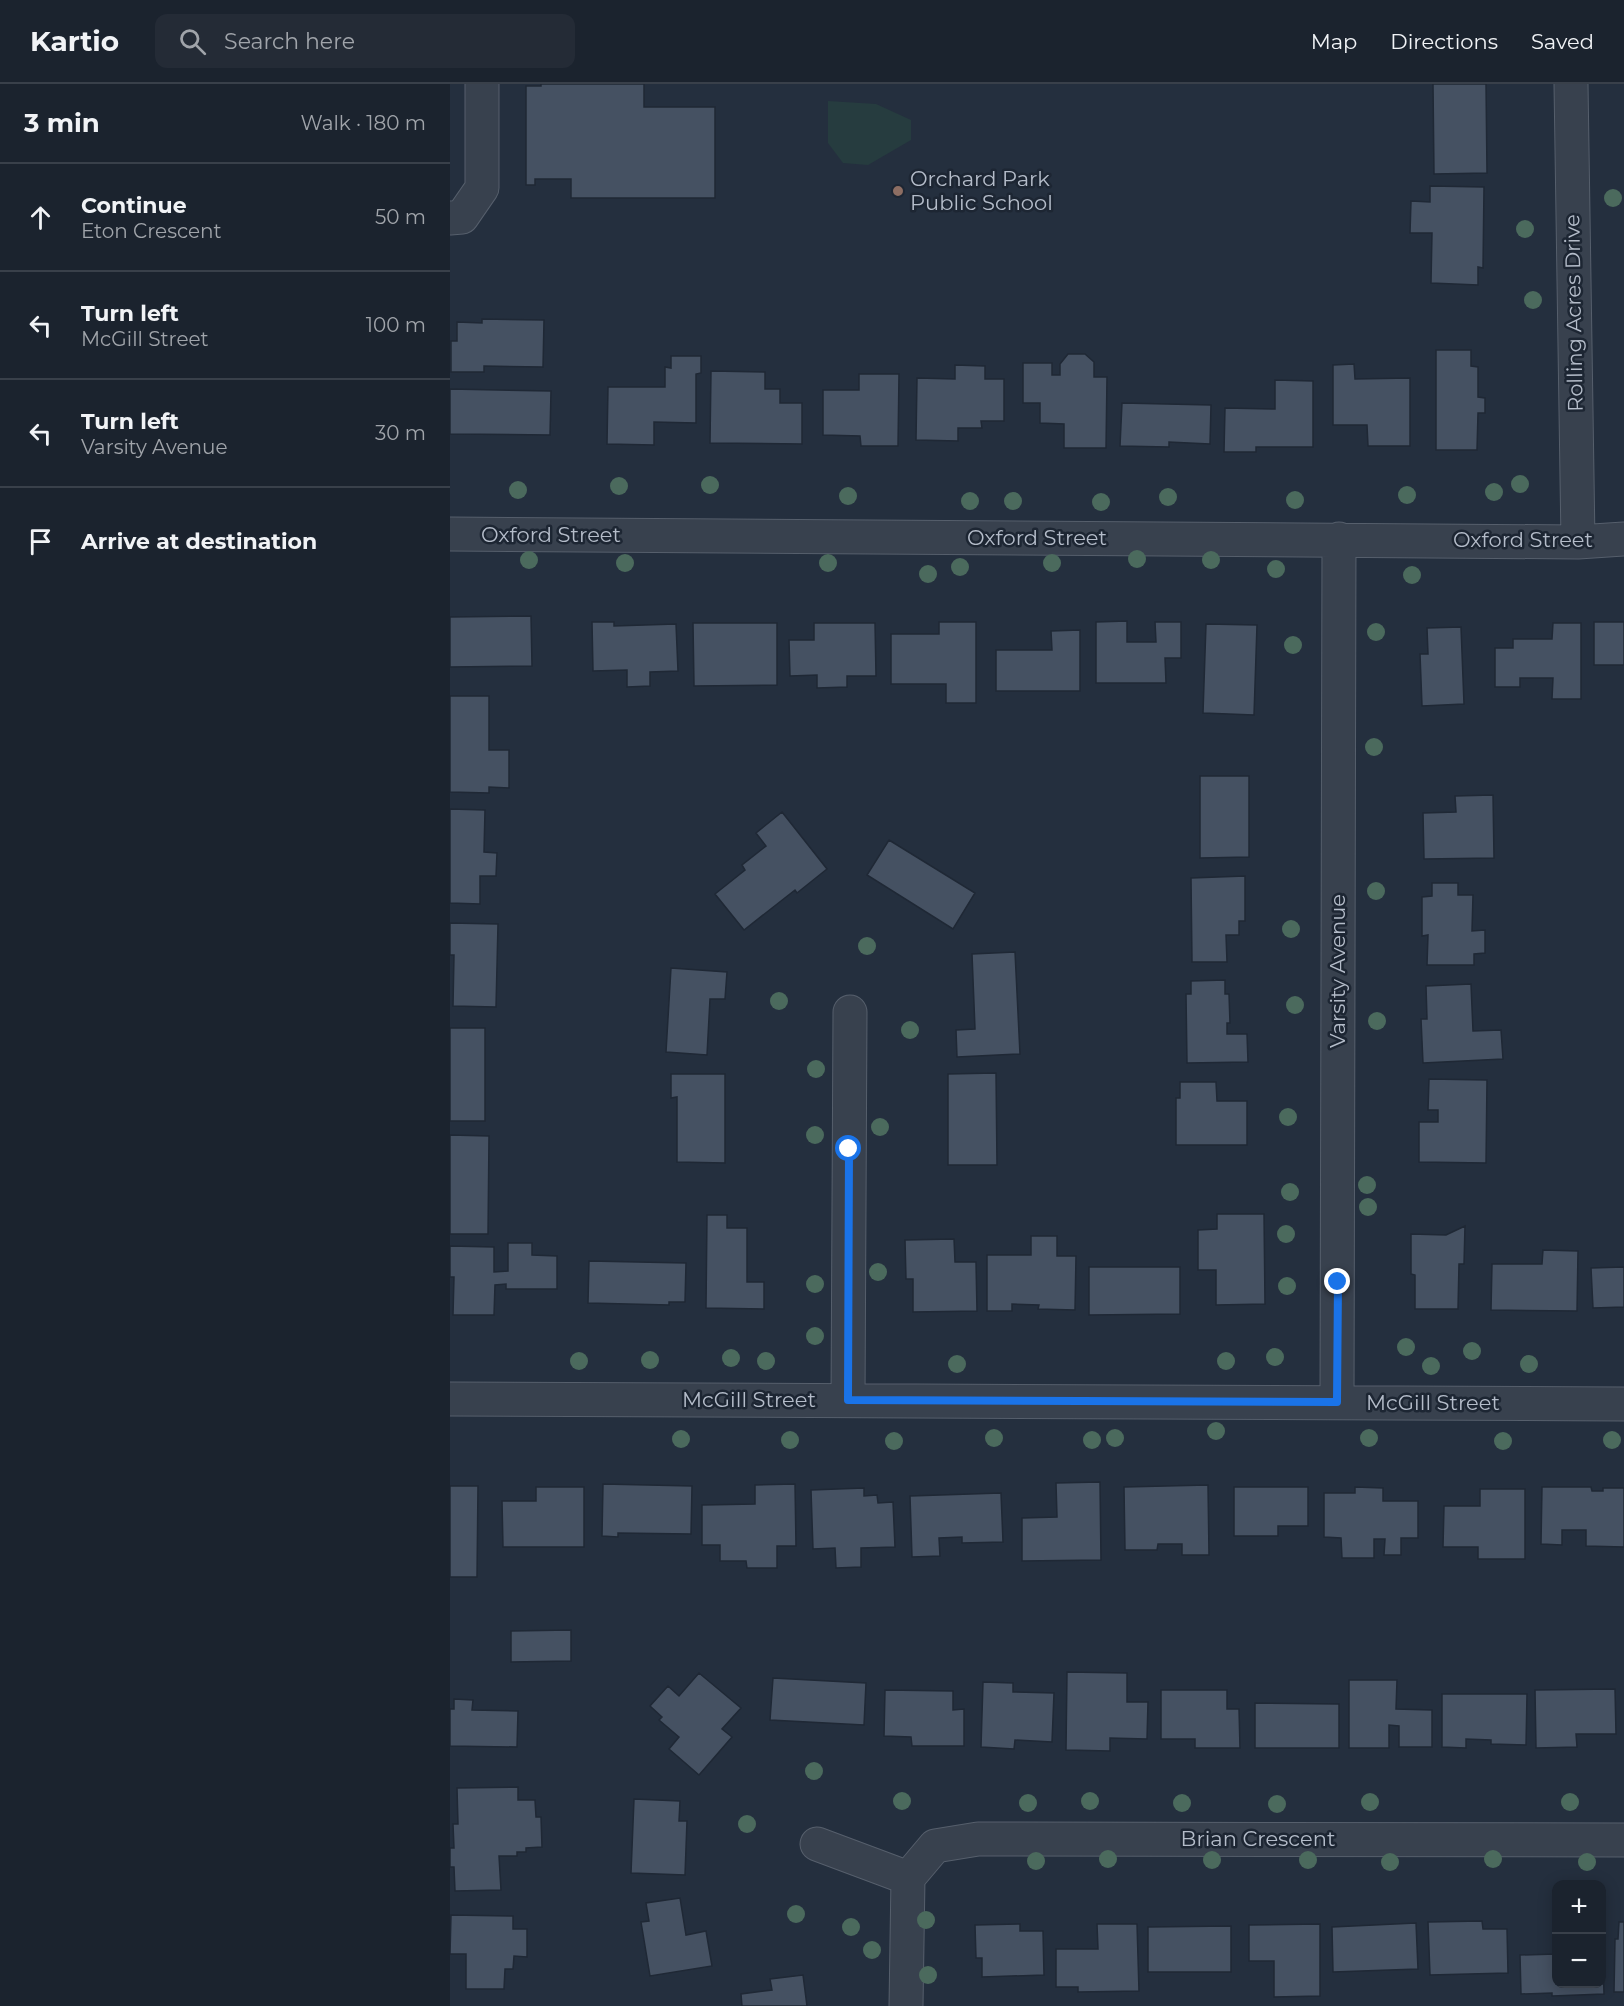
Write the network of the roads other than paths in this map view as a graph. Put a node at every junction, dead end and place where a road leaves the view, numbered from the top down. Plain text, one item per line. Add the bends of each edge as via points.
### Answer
1 (482, 84) edge
2 (1571, 84) edge
3 (450, 218) edge
4 (450, 534) edge
5 (1339, 539) junction
6 (1624, 539) edge
7 (1578, 542) junction
8 (850, 1012) dead end
9 (450, 1399) edge
10 (848, 1400) junction
11 (1337, 1402) junction
12 (1624, 1404) edge
13 (1624, 1840) edge
14 (817, 1844) dead end
15 (908, 1878) junction
16 (906, 2006) edge

1 - 3 street via 482,188 462,217
2 - 7 street, Rolling Acres Drive
4 - 5 street, Oxford Street
5 - 7 street, Oxford Street
5 - 11 street, Varsity Avenue
6 - 7 street, Oxford Street
8 - 10 street
9 - 10 street, McGill Street
10 - 11 street, McGill Street
11 - 12 street, McGill Street
13 - 15 street, Brian Crescent via 978,1839 935,1846
14 - 15 street
15 - 16 street

